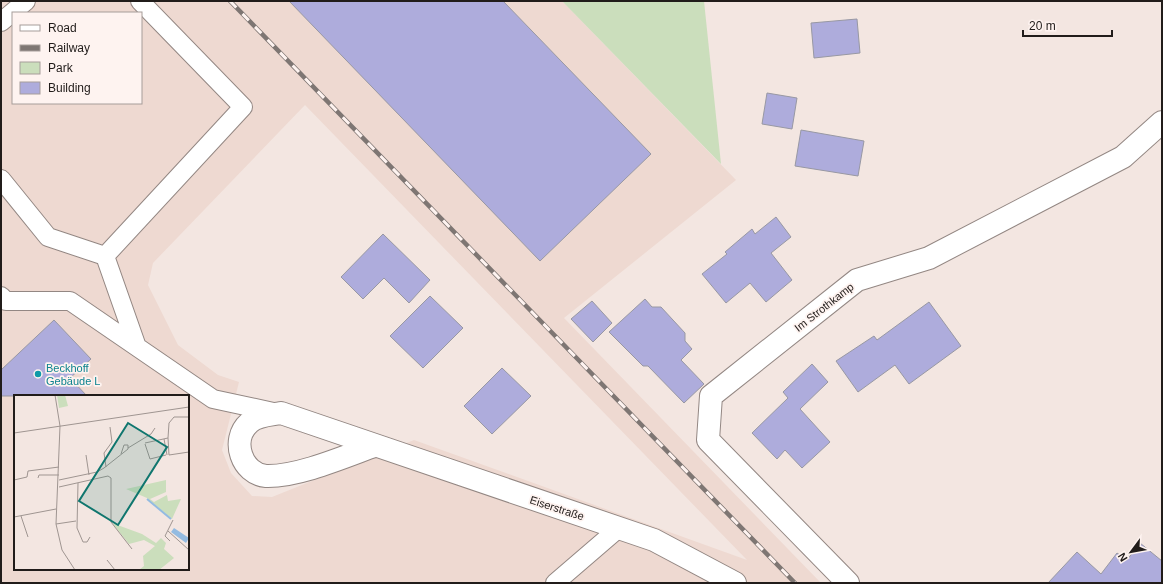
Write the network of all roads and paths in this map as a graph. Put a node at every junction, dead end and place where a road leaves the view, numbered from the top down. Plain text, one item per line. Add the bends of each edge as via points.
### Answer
1 (26, 1) edge
2 (140, 1) edge
3 (13, 12) edge
4 (12, 13) edge
5 (1, 22) edge
6 (1162, 122) edge
7 (1, 179) edge
8 (105, 256) junction
9 (1, 296) edge
10 (137, 347) junction
11 (281, 413) junction
12 (374, 446) junction
13 (620, 528) junction
14 (555, 583) edge
15 (735, 583) edge
16 (848, 583) edge

1 - 3 lane
2 - 8 lane via 243,107
4 - 5 lane
6 - 16 street, Im Strothkamp via 1123,157 957,244 929,258 857,280 711,396 708,440
7 - 8 lane via 48,237
8 - 10 lane
9 - 10 lane via 6,301 70,301
10 - 11 lane via 213,399
11 - 12 street, Eiserstraße
11 - 12 street via 249,422 239,437 240,454 250,468 264,476 284,475
12 - 13 street, Eiserstraße
13 - 14 lane
13 - 15 street, Eiserstraße via 654,540

